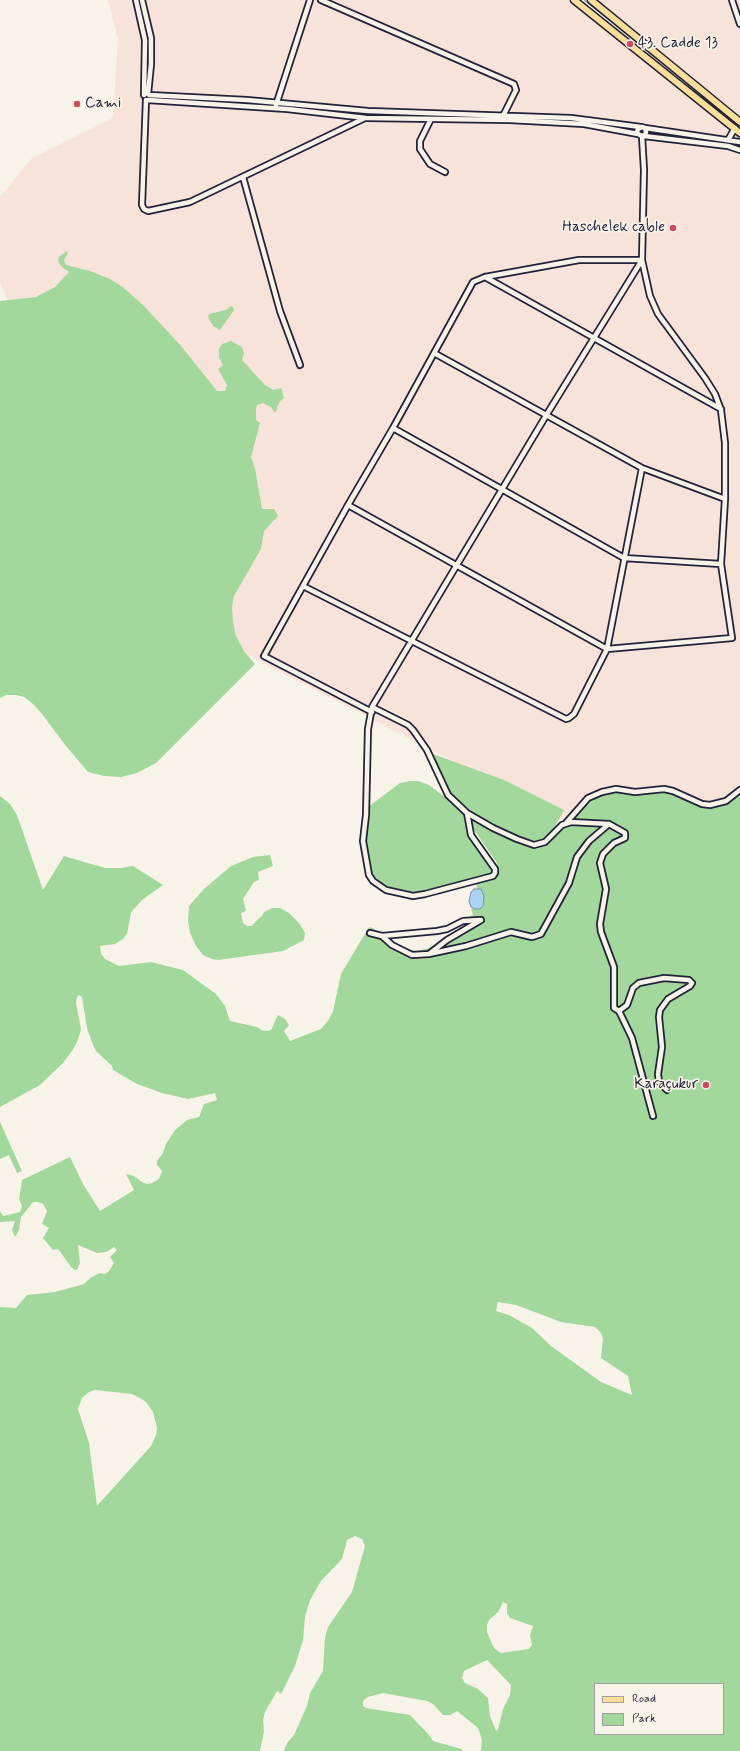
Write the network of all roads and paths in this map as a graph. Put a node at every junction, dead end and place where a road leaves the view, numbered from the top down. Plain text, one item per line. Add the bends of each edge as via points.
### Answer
1 (136, 0) edge
2 (142, 0) edge
3 (310, 0) edge
4 (321, 0) edge
5 (574, 0) edge
6 (591, 0) edge
7 (732, 0) edge
8 (740, 24) edge
9 (147, 97) junction
10 (276, 106) junction
11 (368, 111) junction
12 (504, 115) junction
13 (366, 118) junction
14 (431, 119) junction
15 (502, 120) junction
16 (740, 122) edge
17 (643, 128) junction
18 (737, 131) edge
19 (641, 136) junction
20 (728, 140) junction
21 (740, 142) edge
22 (740, 150) edge
23 (445, 172) dead end
24 (243, 178) junction
25 (642, 260) junction
26 (485, 277) junction
27 (594, 338) junction
28 (434, 354) junction
29 (300, 365) dead end
30 (721, 410) junction
31 (547, 414) junction
32 (393, 428) junction
33 (642, 468) junction
34 (503, 490) junction
35 (725, 499) junction
36 (348, 505) junction
37 (624, 558) junction
38 (721, 564) junction
39 (457, 566) junction
40 (303, 586) junction
41 (411, 641) junction
42 (607, 649) junction
43 (372, 709) junction
44 (740, 790) edge
45 (467, 813) junction
46 (566, 823) junction
47 (609, 824) junction
48 (370, 933) dead end
49 (382, 936) junction
50 (429, 954) junction
51 (619, 1011) junction
52 (667, 1090) dead end
53 (653, 1116) dead end

1 - 9 street via 145,40
2 - 9 street via 150,29 151,46
3 - 10 street
4 - 12 street via 514,84 516,90
5 - 18 main road
6 - 16 main road
7 - 8 street
9 - 10 street
9 - 24 street via 142,205 145,210 155,211 190,202
10 - 11 street
10 - 13 street
11 - 12 street
11 - 13 street
12 - 15 street
12 - 17 street via 571,118
13 - 14 street
13 - 24 street
14 - 15 street
14 - 23 street via 420,141 420,149 430,164
15 - 19 street via 584,124
17 - 19 street via 646,132
17 - 19 street via 638,130
17 - 20 street
18 - 20 street
19 - 22 street via 728,146
19 - 25 street via 644,170
20 - 21 street
24 - 29 street via 280,311
25 - 26 street via 579,260
25 - 27 street
25 - 30 street via 650,296 658,314 705,378
26 - 27 street
26 - 28 street via 473,282
27 - 30 street
27 - 31 street
28 - 31 street
28 - 32 street
30 - 35 street via 725,443
31 - 33 street
31 - 34 street
32 - 34 street
32 - 36 street
33 - 35 street
33 - 37 street
34 - 37 street
34 - 39 street
35 - 38 street
36 - 39 street
36 - 40 street
37 - 38 street
37 - 42 street
38 - 42 street via 732,638
39 - 41 street
39 - 42 street
40 - 41 street
40 - 43 street via 264,656
41 - 42 street via 566,719 574,714
41 - 43 street
43 - 45 street via 408,725 413,730 427,750 448,795
43 - 45 street via 368,729 363,841 369,874 373,881 386,890 413,896 493,876 495,868 471,835
44 - 46 street via 726,800 710,805 702,804 673,790 635,792 616,789 588,798
45 - 46 street via 516,840 534,845 545,842
46 - 47 street
47 - 50 street via 588,841 578,857 569,883 541,934 532,937 511,932
47 - 51 street via 626,835 602,854 600,863 606,889 601,932 614,967 614,1007
48 - 49 street
49 - 50 street via 392,945 412,955
49 - 50 street via 437,931 463,921 481,920
51 - 52 street via 627,1006 633,988 639,983 664,978 691,981 690,986 668,999 660,1010 662,1047 658,1078
51 - 53 street via 632,1038

